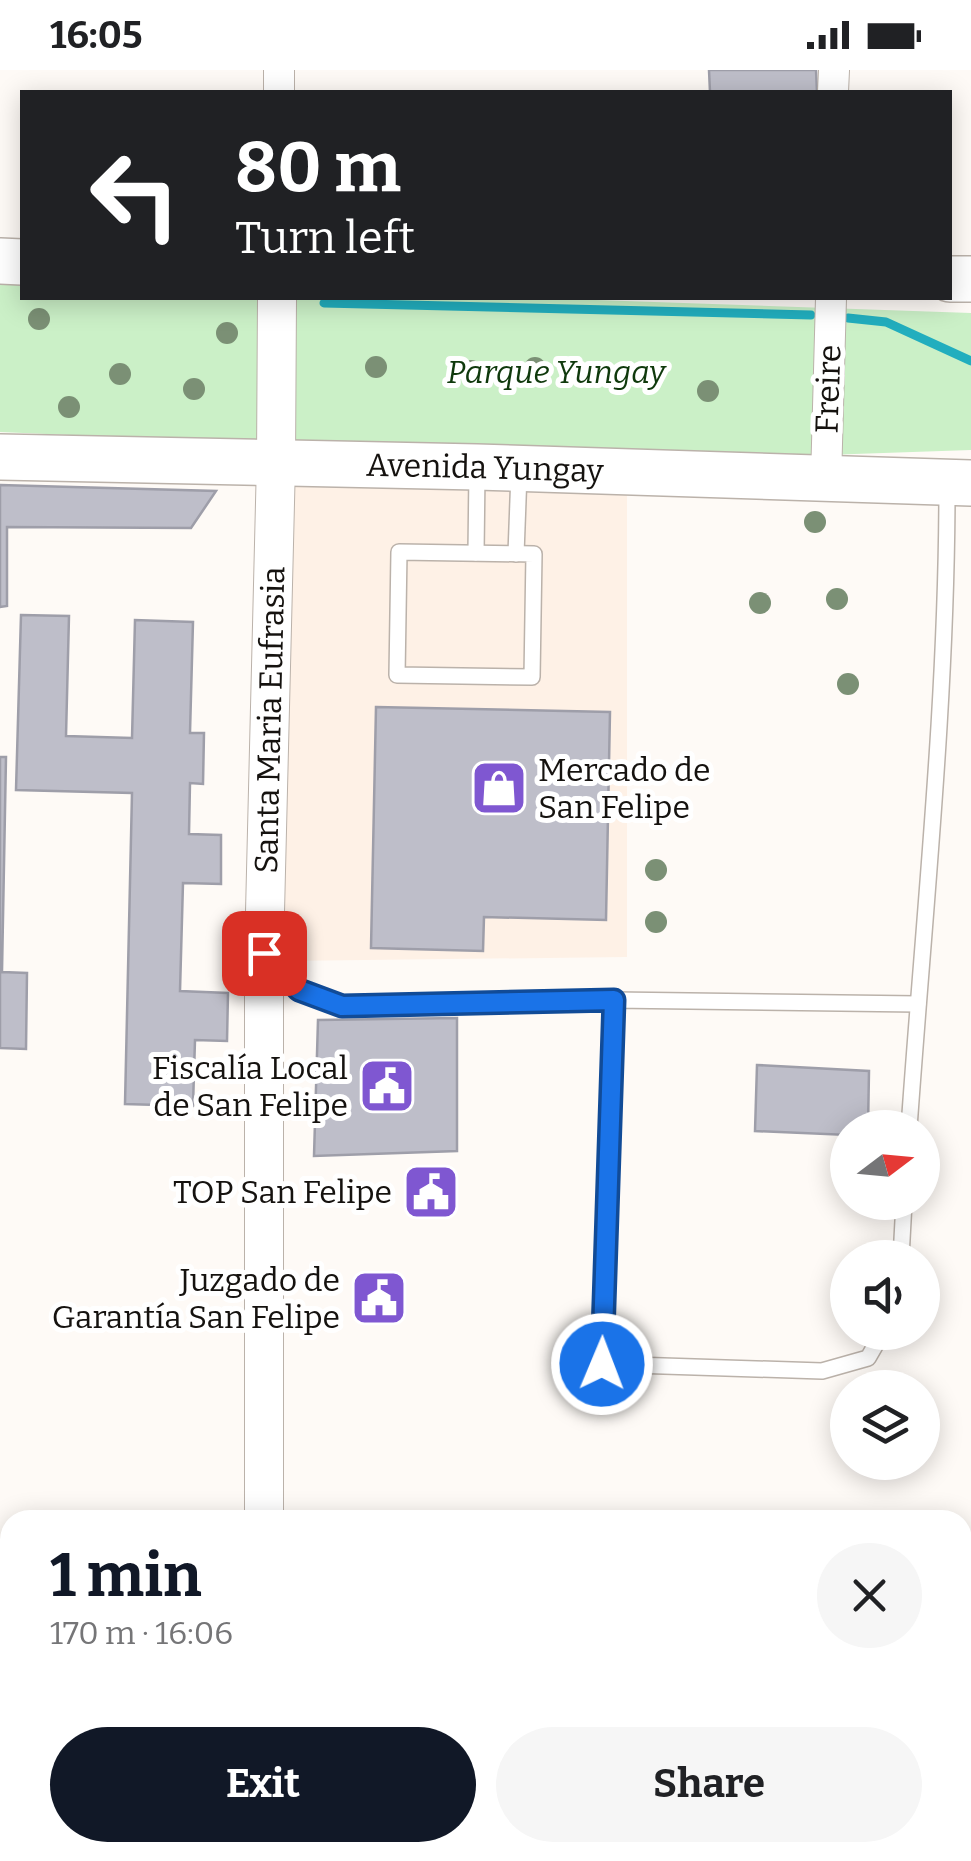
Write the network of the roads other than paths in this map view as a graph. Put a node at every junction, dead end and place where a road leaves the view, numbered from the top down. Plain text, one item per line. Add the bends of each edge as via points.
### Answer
1 (276, 300) edge
2 (831, 300) edge
3 (0, 457) edge
4 (276, 462) junction
5 (498, 467) junction
6 (826, 480) junction
7 (959, 483) edge
8 (476, 554) junction
9 (516, 554) junction
10 (264, 953) junction
11 (614, 1000) junction
12 (918, 1004) junction
13 (911, 1110) edge
14 (873, 1350) edge
15 (264, 1510) edge

1 - 4 street, Santa Maria Eufrasia
2 - 6 street, Freire
3 - 4 main road, Avenida Yungay
4 - 5 main road, Avenida Yungay
4 - 10 street, Santa Maria Eufrasia
5 - 6 main road, Avenida Yungay
5 - 8 lane
5 - 9 lane
6 - 7 main road, Avenida Yungay
7 - 12 lane via 947,563
8 - 9 lane
8 - 9 lane via 399,552 398,676 532,678 534,554
10 - 11 lane via 299,990 342,1006
10 - 15 street, Santa Maria Eufrasia
11 - 12 lane
11 - 14 lane via 602,1364 822,1371 868,1358
12 - 13 lane

